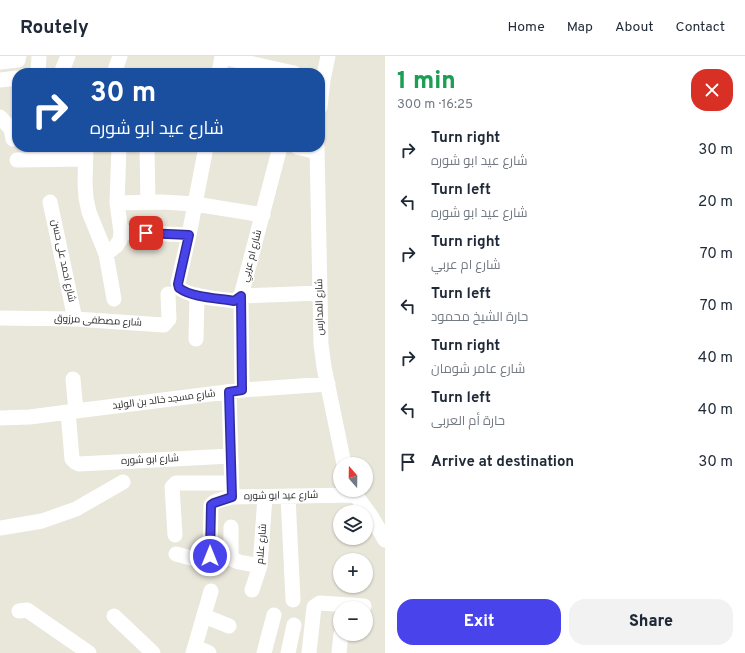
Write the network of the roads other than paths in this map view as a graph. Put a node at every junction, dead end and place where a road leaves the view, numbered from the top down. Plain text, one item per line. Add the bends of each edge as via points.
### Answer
1 (19, 56) edge
2 (39, 56) edge
3 (68, 56) edge
4 (328, 56) edge
5 (117, 57) edge
6 (222, 57) edge
7 (0, 62) edge
8 (38, 68) edge
9 (63, 68) edge
10 (115, 68) edge
11 (220, 68) edge
12 (272, 68) edge
13 (325, 68) edge
14 (12, 79) edge
15 (0, 80) edge
16 (0, 117) edge
17 (10, 140) edge
18 (119, 152) edge
19 (147, 152) edge
20 (205, 152) edge
21 (279, 152) edge
22 (317, 152) edge
23 (86, 153) edge
24 (17, 160) dead end
25 (50, 202) dead end
26 (148, 202) junction
27 (117, 203) junction
28 (195, 204) junction
29 (263, 215) junction
30 (121, 232) junction
31 (189, 235) junction
32 (106, 254) junction
33 (173, 291) junction
34 (320, 293) junction
35 (197, 295) junction
36 (241, 296) junction
37 (114, 299) dead end
38 (0, 318) edge
39 (76, 319) junction
40 (196, 339) dead end
41 (73, 379) dead end
42 (328, 384) junction
43 (236, 391) junction
44 (72, 411) junction
45 (0, 418) edge
46 (231, 456) junction
47 (343, 457) edge
48 (123, 482) dead end
49 (232, 490) junction
50 (333, 493) edge
51 (265, 496) junction
52 (288, 496) junction
53 (358, 497) edge
54 (232, 527) dead end
55 (0, 528) edge
56 (175, 535) dead end
57 (385, 540) edge
58 (176, 554) dead end
59 (260, 566) junction
60 (252, 590) dead end
61 (211, 591) dead end
62 (293, 600) dead end
63 (333, 604) edge
64 (20, 611) dead end
65 (274, 615) dead end
66 (114, 616) dead end
67 (204, 616) junction
68 (294, 625) dead end
69 (229, 626) dead end
70 (340, 641) edge
71 (194, 650) edge
72 (89, 653) edge
73 (153, 653) edge
74 (209, 653) edge
75 (264, 653) edge
76 (288, 653) edge
77 (309, 653) edge
78 (339, 653) edge

1 - 7 street via 18,60
2 - 8 street
3 - 9 street
4 - 13 street
5 - 10 street
6 - 11 street
6 - 12 street
14 - 15 street
16 - 17 street via 11,129
18 - 27 street
19 - 26 street
20 - 28 street
21 - 29 street, شارع ام عربي
22 - 34 street, شارع المدارس
23 - 24 street
23 - 32 street via 86,198
25 - 39 street, شارع احمد على حسن
26 - 27 street
26 - 28 street
27 - 30 street
28 - 29 street
28 - 31 street
29 - 36 street, شارع ام عربي
30 - 31 street
30 - 32 street via 116,246
31 - 33 street via 178,284
32 - 37 street
33 - 35 street via 182,290
33 - 39 street, شارع مصطفى مرزوق via 169,319 164,325
34 - 36 street
34 - 42 street, شارع المدارس via 321,344
35 - 36 street via 234,301
35 - 40 street
36 - 43 street, شارع ام عربي
38 - 39 street, شارع مصطفى مرزوق
41 - 44 street
42 - 43 street, شارع مسجد خالد بن الوليد
42 - 47 street, شارع المدارس
43 - 44 street, شارع مسجد خالد بن الوليد
43 - 46 street, شارع عيد ابو شوره
44 - 45 street, شارع مسجد خالد بن الوليد via 30,418
44 - 46 street, شارع ابو شوره via 72,459 79,464
46 - 49 street, شارع عيد ابو شوره
48 - 55 street via 76,509 42,521
49 - 51 street, شارع عيد ابو شوره
49 - 56 street via 174,484 172,487
49 - 58 street, شارع عيد ابو شوره via 211,505 209,559 202,561
50 - 52 street, شارع عيد ابو شوره
51 - 52 street, شارع عيد ابو شوره
51 - 59 street, شارع علام
52 - 62 street
53 - 57 street
54 - 59 street via 232,559
59 - 60 street, شارع علام
61 - 67 street
63 - 77 street via 320,603 314,607
64 - 72 street via 27,610
65 - 75 street
66 - 73 street
67 - 69 street
67 - 71 street
68 - 76 street
70 - 78 street
71 - 74 street

